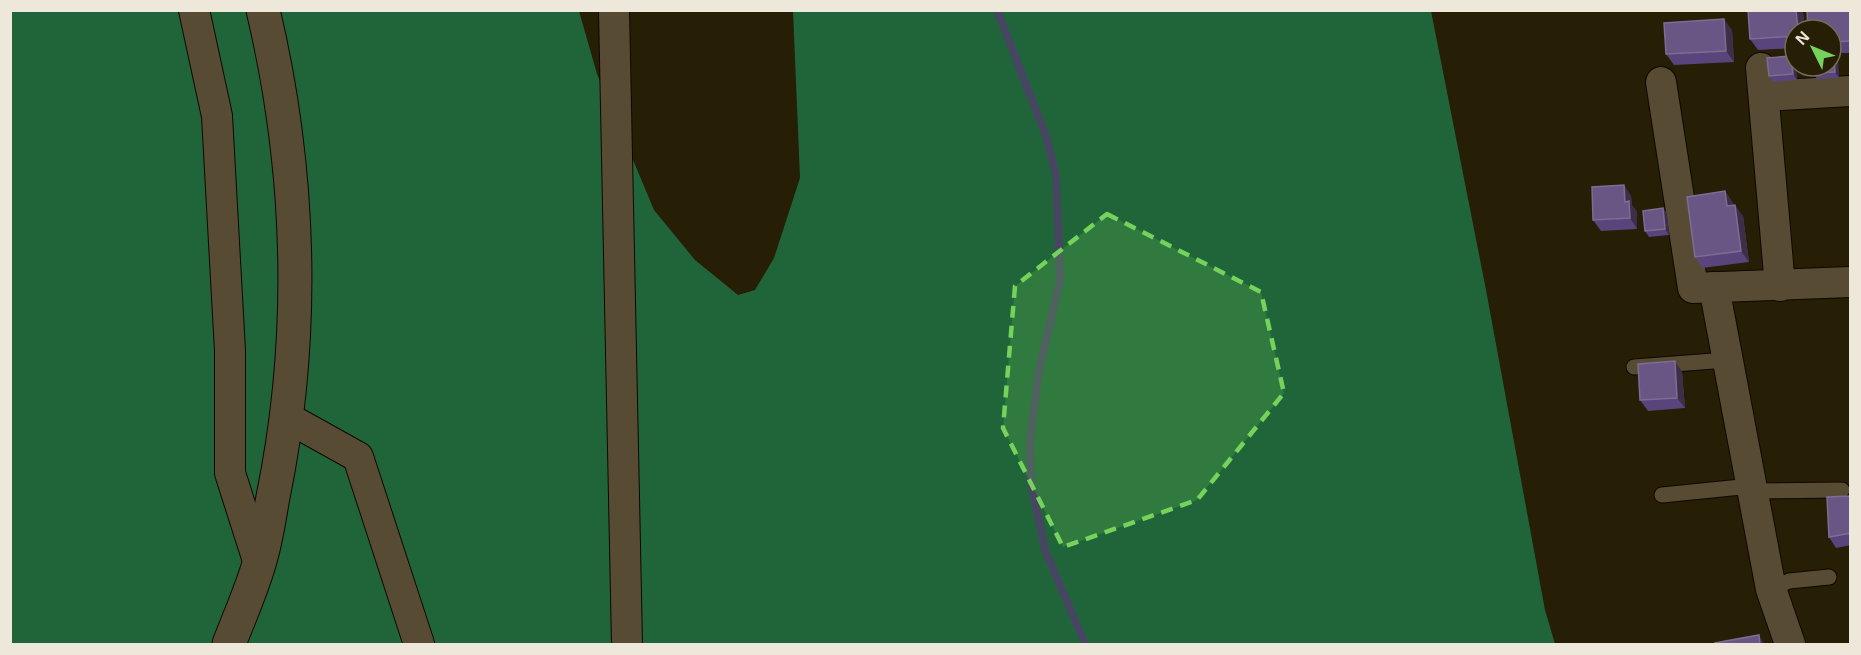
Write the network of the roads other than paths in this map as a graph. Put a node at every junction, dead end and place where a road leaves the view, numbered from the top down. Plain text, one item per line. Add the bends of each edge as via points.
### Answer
1 (194, 10) edge
2 (263, 10) edge
3 (614, 10) edge
4 (1661, 82) dead end
5 (1851, 91) edge
6 (1851, 282) edge
7 (1780, 286) junction
8 (1714, 287) junction
9 (1726, 360) junction
10 (1634, 367) dead end
11 (288, 418) junction
12 (1752, 488) junction
13 (1842, 490) dead end
14 (1662, 495) dead end
15 (260, 564) junction
16 (1829, 577) dead end
17 (1772, 589) junction
18 (229, 645) edge
19 (419, 645) edge
20 (627, 645) edge
21 (1790, 645) edge

1 - 15 street via 217,116 230,351 230,473
2 - 11 street via 286,124 297,291
3 - 20 street
4 - 8 street via 1693,288
5 - 7 street via 1763,82
6 - 7 street
7 - 8 street
8 - 9 street
9 - 10 lane
9 - 12 street
11 - 15 street
11 - 19 street via 358,457
12 - 13 lane
12 - 14 lane
12 - 17 street
15 - 18 street
16 - 17 lane via 1789,581
17 - 21 street

